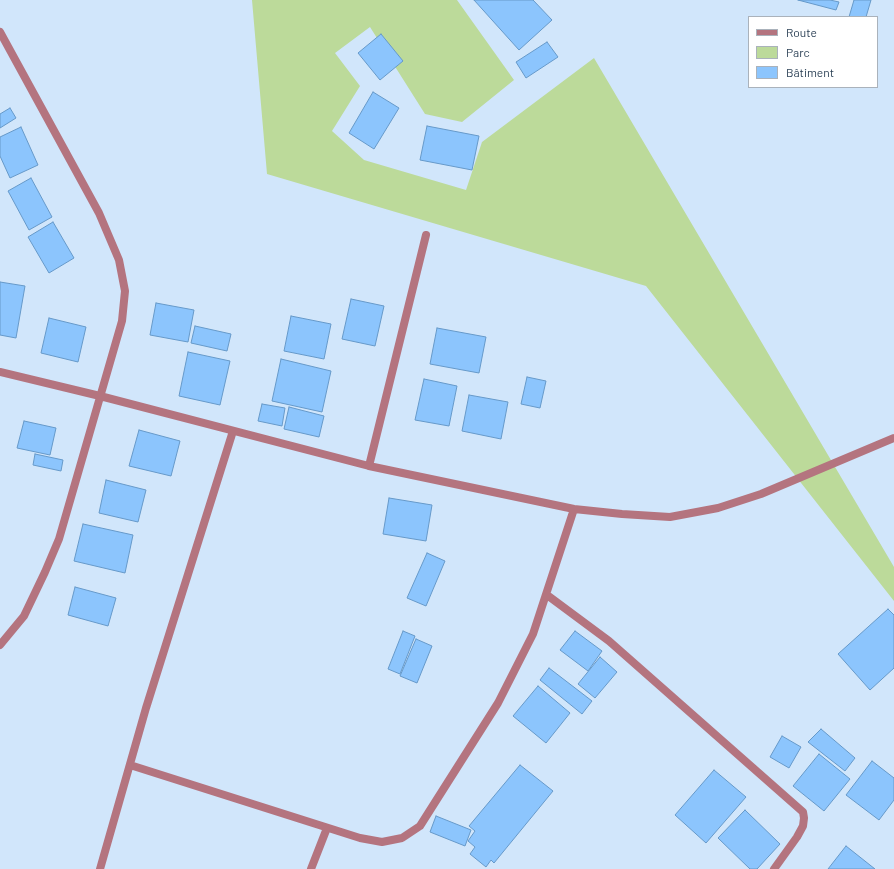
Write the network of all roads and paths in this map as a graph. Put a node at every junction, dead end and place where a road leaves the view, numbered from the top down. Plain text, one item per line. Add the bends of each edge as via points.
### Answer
1 (0, 32) edge
2 (426, 235) dead end
3 (0, 372) edge
4 (100, 396) junction
5 (233, 430) junction
6 (894, 438) edge
7 (369, 466) junction
8 (574, 509) junction
9 (547, 595) junction
10 (0, 645) edge
11 (130, 765) junction
12 (327, 828) junction
13 (100, 869) edge
14 (311, 869) edge
15 (774, 869) edge

1 - 4 street via 98,213 119,260 124,291 122,321
2 - 7 street
3 - 4 street
4 - 5 street
4 - 10 street via 59,539 24,616
5 - 7 street
5 - 11 street
6 - 8 street via 761,494 718,508 670,517
7 - 8 street
8 - 9 street
9 - 12 street via 533,634 498,703 420,826 402,838 382,842
9 - 15 street via 609,641 803,812 803,826
11 - 12 street
11 - 13 street
12 - 14 street

